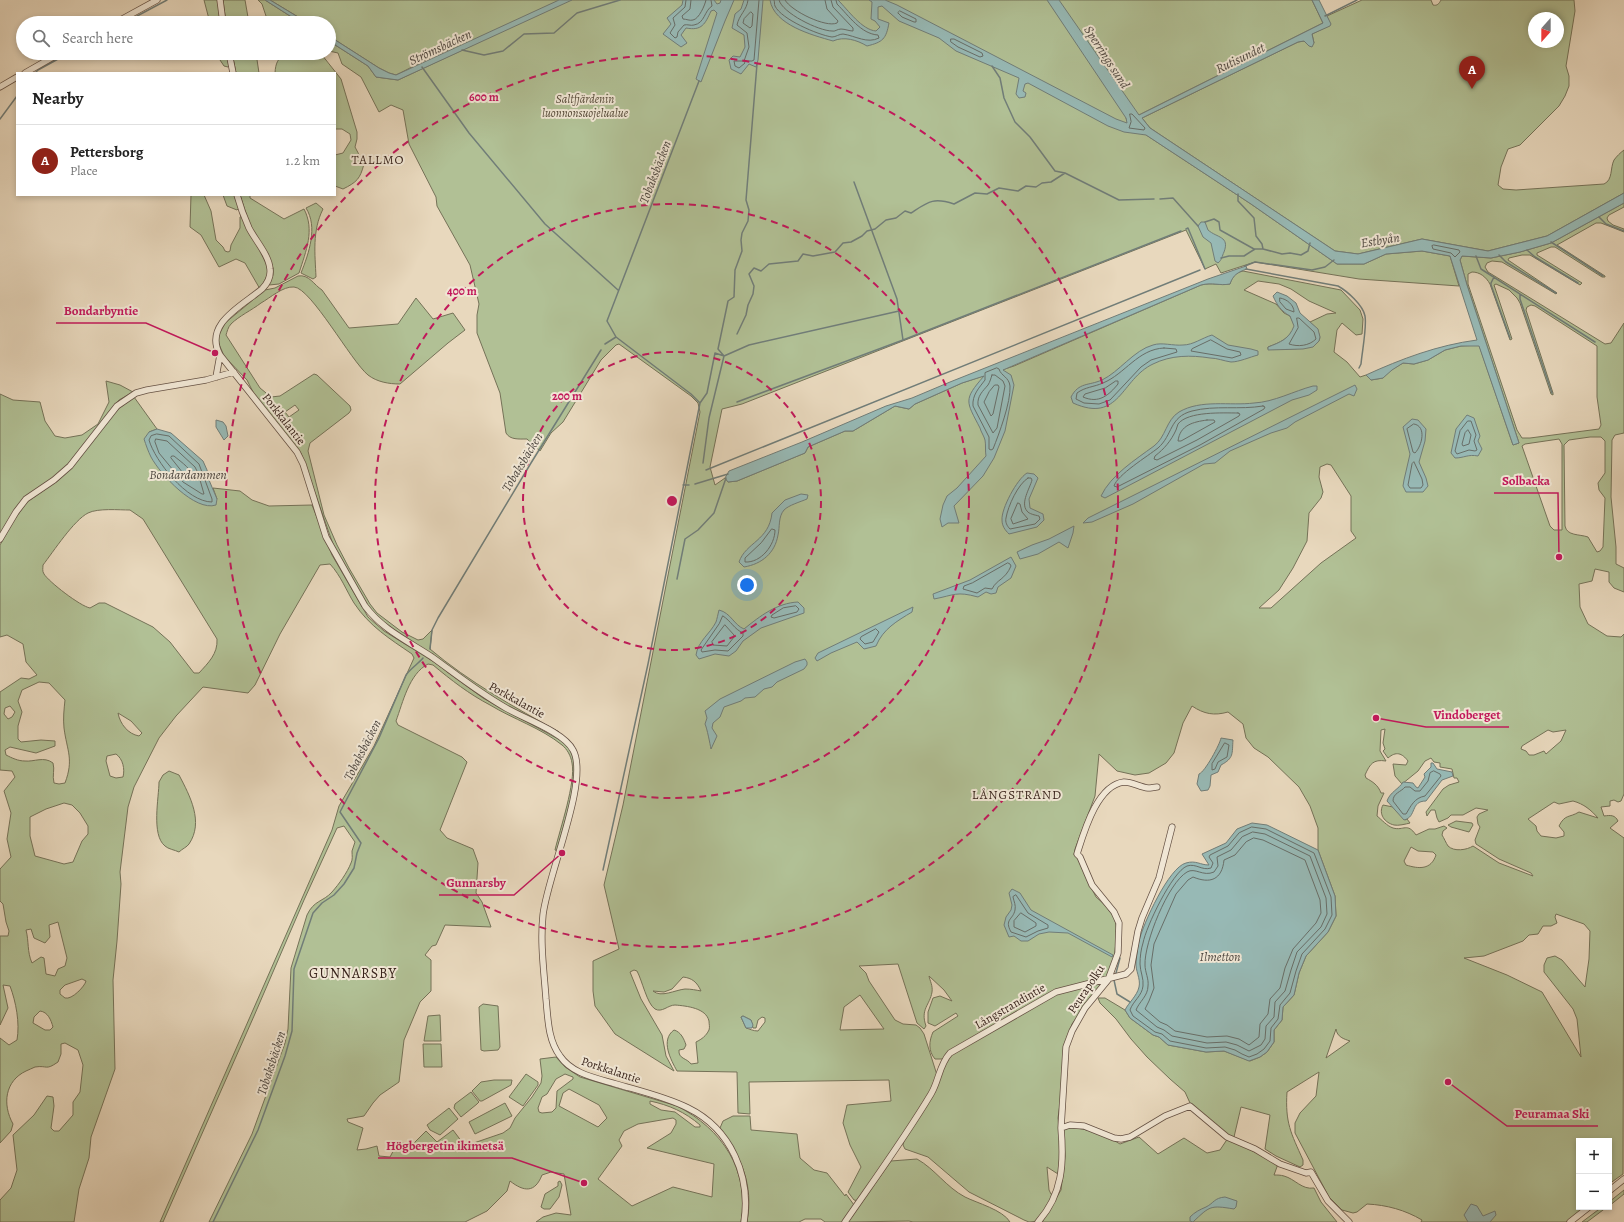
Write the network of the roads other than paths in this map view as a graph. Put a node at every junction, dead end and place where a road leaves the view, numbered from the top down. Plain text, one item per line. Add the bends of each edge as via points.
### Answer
1 (157, 0) edge
2 (220, 0) edge
3 (128, 16) edge
4 (222, 16) edge
5 (48, 60) edge
6 (230, 60) edge
7 (27, 72) edge
8 (233, 72) edge
9 (16, 78) edge
10 (0, 87) edge
11 (237, 196) edge
12 (220, 354) junction
13 (234, 372) junction
14 (216, 377) junction
15 (0, 539) edge
16 (1157, 787) dead end
17 (1172, 827) dead end
18 (1108, 980) junction
19 (1061, 1128) junction
20 (1624, 1180) edge
21 (1612, 1189) edge
22 (1585, 1210) edge
23 (744, 1222) edge
24 (845, 1222) edge
25 (1038, 1222) edge
26 (1348, 1222) edge
27 (1570, 1222) edge

1 - 3 street
2 - 4 street
5 - 7 street
6 - 8 street
9 - 10 street
11 - 12 street, Porkkalantie via 249,228 267,260 270,275 262,289 220,325 215,344
12 - 13 street, Porkkalantie
12 - 14 street
13 - 14 street
13 - 23 street, Porkkalantie via 297,452 332,549 372,615 388,630 432,657 467,684 560,736 572,748 578,762 577,782 543,915 543,959 548,1024 552,1041 560,1057 585,1075 689,1108 715,1128 728,1145 740,1168 746,1193
14 - 15 street via 142,392 116,406 70,466 26,499
16 - 18 street, Peurapolku via 1148,788 1125,782 1114,785 1096,805 1077,854 1092,885 1114,912 1119,923 1118,953
17 - 18 street, Långstrandintie via 1159,878 1138,932 1131,969 1126,974
18 - 19 street, Peurapolku via 1085,1008 1066,1047
18 - 24 street, Långstrandintie via 1056,992 950,1053 944,1060 932,1092 895,1152
19 - 25 street, Peurapolku via 1063,1153 1058,1188
19 - 26 street via 1070,1125 1084,1126 1121,1139 1130,1137 1165,1116 1190,1106 1227,1137 1255,1149 1280,1164 1311,1172 1328,1201
20 - 21 street
22 - 27 street

